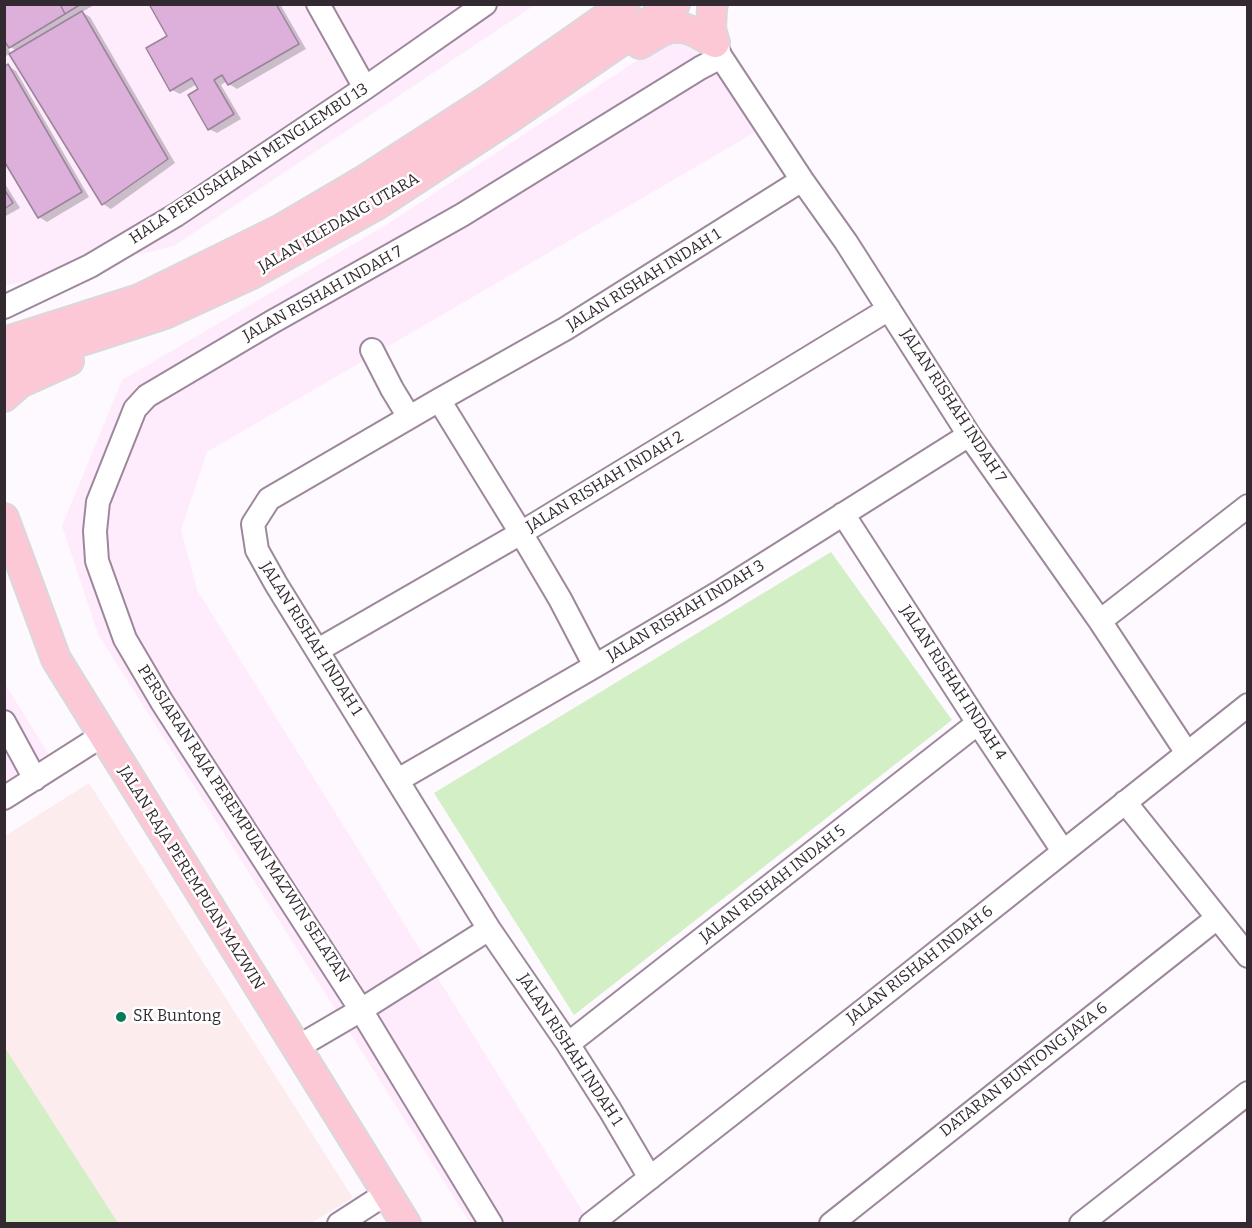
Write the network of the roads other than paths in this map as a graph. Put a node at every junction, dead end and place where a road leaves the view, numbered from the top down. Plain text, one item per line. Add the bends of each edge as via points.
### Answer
1 (318, 4) edge
2 (485, 4) edge
3 (625, 4) edge
4 (675, 4) edge
5 (713, 4) edge
6 (718, 50) junction
7 (364, 88) junction
8 (511, 117) junction
9 (802, 180) junction
10 (4, 307) edge
11 (889, 309) junction
12 (165, 314) junction
13 (4, 342) edge
14 (372, 350) dead end
15 (4, 366) edge
16 (4, 397) edge
17 (439, 400) junction
18 (409, 417) junction
19 (969, 435) junction
20 (4, 498) edge
21 (1248, 506) edge
22 (843, 514) junction
23 (4, 518) edge
24 (521, 533) junction
25 (9, 537) edge
26 (1100, 621) junction
27 (125, 639) joint
28 (318, 650) junction
29 (595, 666) junction
30 (1247, 707) edge
31 (4, 722) edge
32 (978, 723) junction
33 (103, 735) junction
34 (1187, 753) junction
35 (35, 779) junction
36 (398, 780) junction
37 (4, 798) edge
38 (1125, 802) junction
39 (1063, 851) junction
40 (1217, 918) junction
41 (489, 928) junction
42 (1248, 956) edge
43 (361, 1010) junction
44 (568, 1044) junction
45 (296, 1048) junction
46 (1248, 1093) edge
47 (650, 1178) junction
48 (387, 1193) junction
49 (339, 1224) edge
50 (406, 1224) edge
51 (491, 1224) edge
52 (591, 1224) edge
53 (831, 1224) edge
54 (1081, 1224) edge

1 - 7 street
2 - 7 street, HALA PERUSAHAAN MENGLEMBU 13
3 - 13 main road, JALAN KLEDANG UTARA via 488,100 281,229 138,299
4 - 8 main road, JALAN KLEDANG UTARA
5 - 6 main road via 711,29
6 - 8 main road via 695,32 671,28 579,86 532,111
6 - 9 street, JALAN RISHAH INDAH 7
6 - 27 street, JALAN RISHAH INDAH 7 via 700,68 462,215 147,396 135,409 98,502 95,531 97,561
7 - 10 street, HALA PERUSAHAAN MENGLEMBU 13 via 166,220 90,266
8 - 12 main road, JALAN KLEDANG UTARA via 375,206 250,275
9 - 11 street, JALAN RISHAH INDAH 7
9 - 17 street, JALAN RISHAH INDAH 1 via 565,329
11 - 19 street, JALAN RISHAH INDAH 7
11 - 24 street, JALAN RISHAH INDAH 2
12 - 15 main road, JALAN KLEDANG UTARA
12 - 16 main road via 20,383
14 - 18 street
17 - 18 street, JALAN RISHAH INDAH 1
17 - 24 street
18 - 28 street, JALAN RISHAH INDAH 1 via 269,499 253,524 257,550
19 - 22 street, JALAN RISHAH INDAH 3
19 - 26 street, JALAN RISHAH INDAH 7
20 - 25 main road
21 - 26 street
22 - 29 street, JALAN RISHAH INDAH 3
22 - 32 street, JALAN RISHAH INDAH 4
23 - 25 main road, JALAN RAJA PEREMPUAN MAZWIN
24 - 28 street, JALAN RISHAH INDAH 2
24 - 29 street
25 - 33 main road, JALAN RAJA PEREMPUAN MAZWIN via 56,659
26 - 34 street, JALAN RISHAH INDAH 7
27 - 43 street, PERSIARAN RAJA PEREMPUAN MAZWIN SELATAN
28 - 36 street, JALAN RISHAH INDAH 1
29 - 36 street, JALAN RISHAH INDAH 3
30 - 34 street, JALAN RISHAH INDAH 6
31 - 35 street
32 - 39 street, JALAN RISHAH INDAH 4
32 - 44 street, JALAN RISHAH INDAH 5
33 - 35 street
33 - 45 main road, JALAN RAJA PEREMPUAN MAZWIN
34 - 38 street, JALAN RISHAH INDAH 6
35 - 37 street
36 - 41 street, JALAN RISHAH INDAH 1
38 - 39 street, JALAN RISHAH INDAH 6
38 - 40 street
39 - 47 street, JALAN RISHAH INDAH 6
40 - 42 street
40 - 53 street, DATARAN BUNTONG JAYA 6
41 - 43 street
41 - 44 street, JALAN RISHAH INDAH 1
43 - 45 street
43 - 51 street, PERSIARAN RAJA PEREMPUAN MAZWIN SELATAN
44 - 47 street, JALAN RISHAH INDAH 1
45 - 48 main road, JALAN RAJA PEREMPUAN MAZWIN
46 - 54 street
47 - 52 street, JALAN RISHAH INDAH 6
48 - 49 street
48 - 50 main road, JALAN RAJA PEREMPUAN MAZWIN

